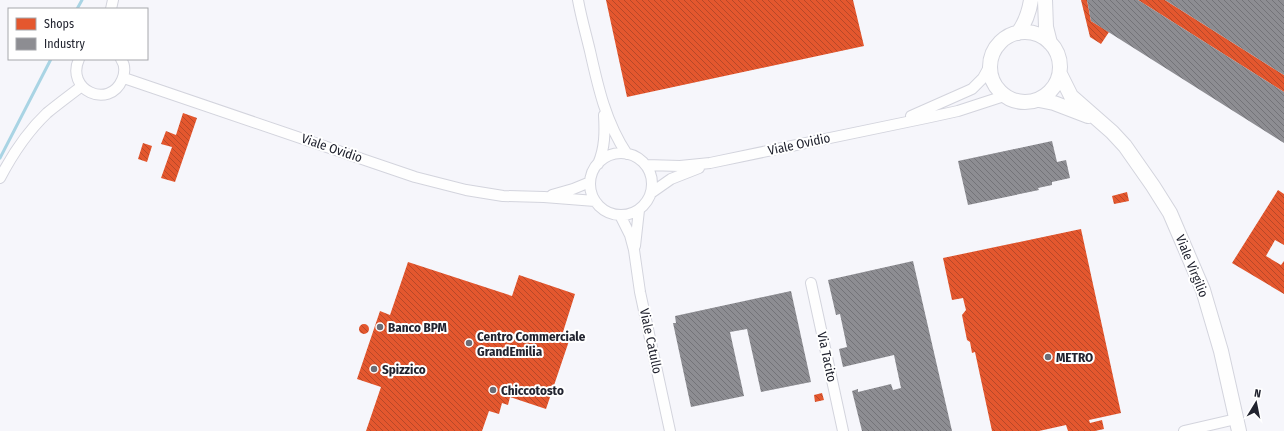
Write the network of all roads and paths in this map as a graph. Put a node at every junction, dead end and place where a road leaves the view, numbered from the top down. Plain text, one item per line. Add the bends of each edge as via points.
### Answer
1 (578, 0) edge
2 (1031, 0) edge
3 (1045, 0) edge
4 (1018, 33) junction
5 (1050, 43) junction
6 (79, 60) edge
7 (121, 60) edge
8 (989, 67) junction
9 (1060, 74) junction
10 (124, 78) junction
11 (82, 86) junction
12 (1004, 96) junction
13 (1039, 100) junction
14 (603, 103) junction
15 (1100, 123) junction
16 (889, 126) junction
17 (627, 154) junction
18 (710, 163) junction
19 (598, 164) junction
20 (646, 165) junction
21 (0, 178) edge
22 (590, 182) junction
23 (652, 193) junction
24 (544, 197) junction
25 (595, 201) junction
26 (639, 210) junction
27 (620, 215) junction
28 (634, 250) junction
29 (811, 283) dead end
30 (1238, 425) edge
31 (670, 431) edge
32 (843, 431) edge
33 (1184, 431) edge

1 - 14 street
2 - 4 street via 1029,12
3 - 5 street via 1046,27
4 - 5 street via 1030,32
4 - 8 street via 1003,39 997,45
5 - 9 street via 1059,57
6 - 11 street via 76,72
7 - 10 street
8 - 12 street via 993,84
8 - 16 street, Viale Ovidio via 983,78 966,93
9 - 13 street via 1052,89
9 - 15 street, Viale Virgilio via 1071,96
10 - 11 street via 116,90 102,95 87,92
10 - 24 street, Viale Ovidio via 415,177 488,194
11 - 21 street via 36,126
12 - 13 street via 1021,103
12 - 16 street, Viale Ovidio
13 - 15 street, Viale Virgilio via 1070,108
14 - 17 street via 614,133
14 - 19 street via 604,130 602,154
15 - 30 street, Viale Virgilio via 1125,146 1170,213 1203,290 1221,351
16 - 18 street, Viale Ovidio
17 - 19 street via 611,155
17 - 20 street
18 - 20 street, Viale Ovidio via 680,166
18 - 23 street, Viale Ovidio via 671,179
19 - 22 street
20 - 23 street via 653,183
22 - 24 street, Viale Ovidio
22 - 25 street
23 - 26 street
24 - 25 street, Viale Ovidio
25 - 27 street via 610,213
26 - 27 street
26 - 28 street, Viale Catullo
27 - 28 street, Viale Catullo
28 - 31 street, Viale Catullo via 640,292
29 - 32 street, Via Tacito
30 - 33 street

